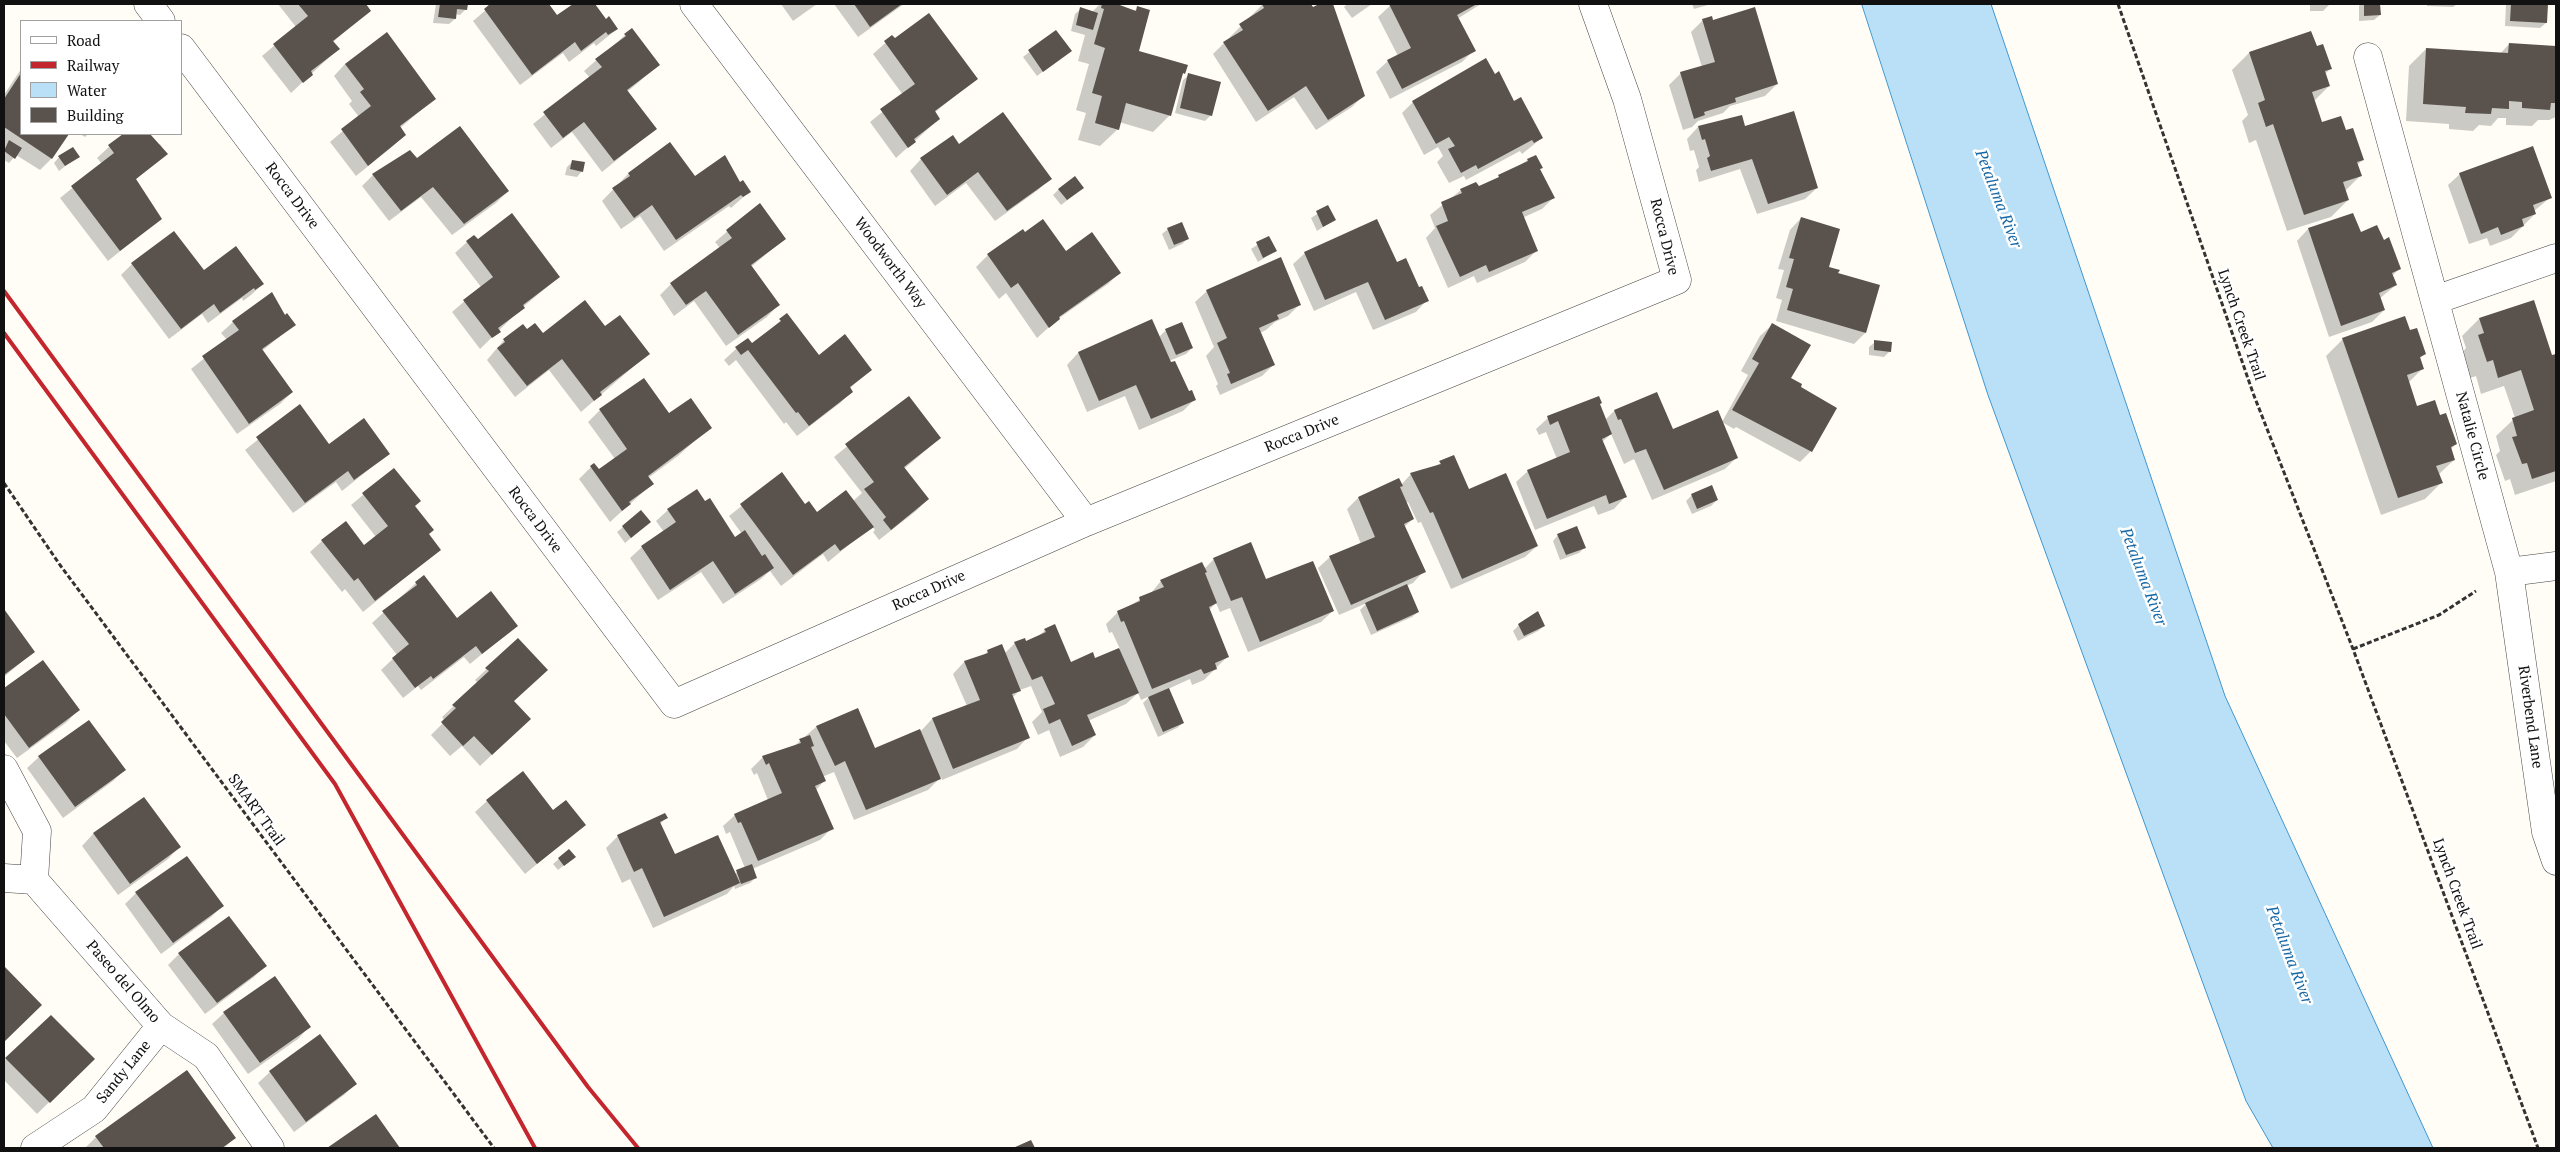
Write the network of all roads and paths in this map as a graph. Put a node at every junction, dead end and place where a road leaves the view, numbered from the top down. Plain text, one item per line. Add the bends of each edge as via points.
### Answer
1 (148, 4) edge
2 (694, 4) edge
3 (1593, 4) edge
4 (2118, 4) edge
5 (160, 20) edge
6 (182, 49) edge
7 (2368, 58) dead end
8 (2556, 258) edge
9 (2435, 300) junction
10 (4, 483) edge
11 (1086, 522) junction
12 (2556, 566) edge
13 (2509, 572) junction
14 (2353, 649) junction
15 (4, 769) edge
16 (2556, 861) edge
17 (4, 878) edge
18 (34, 880) junction
19 (161, 1026) junction
20 (35, 1148) edge
21 (270, 1148) edge
22 (494, 1148) edge
23 (2538, 1148) edge

1 - 5 street
2 - 11 street, Woodworth Way
3 - 11 street, Rocca Drive via 1627,99 1678,280
4 - 14 path, Lynch Creek Trail via 2253,393
6 - 11 street, Rocca Drive via 674,704
7 - 9 street, Natalie Circle
8 - 9 street
9 - 13 street, Natalie Circle
10 - 22 path, SMART Trail via 72,581
12 - 13 street
13 - 14 path via 2439,615
13 - 16 street, Riverbend Lane via 2546,832
14 - 23 path, Lynch Creek Trail
15 - 18 street via 37,831
17 - 18 street
18 - 19 street, Paseo del Olmo
19 - 20 street, Sandy Lane via 94,1109
19 - 21 street, Paseo del Olmo via 206,1056

